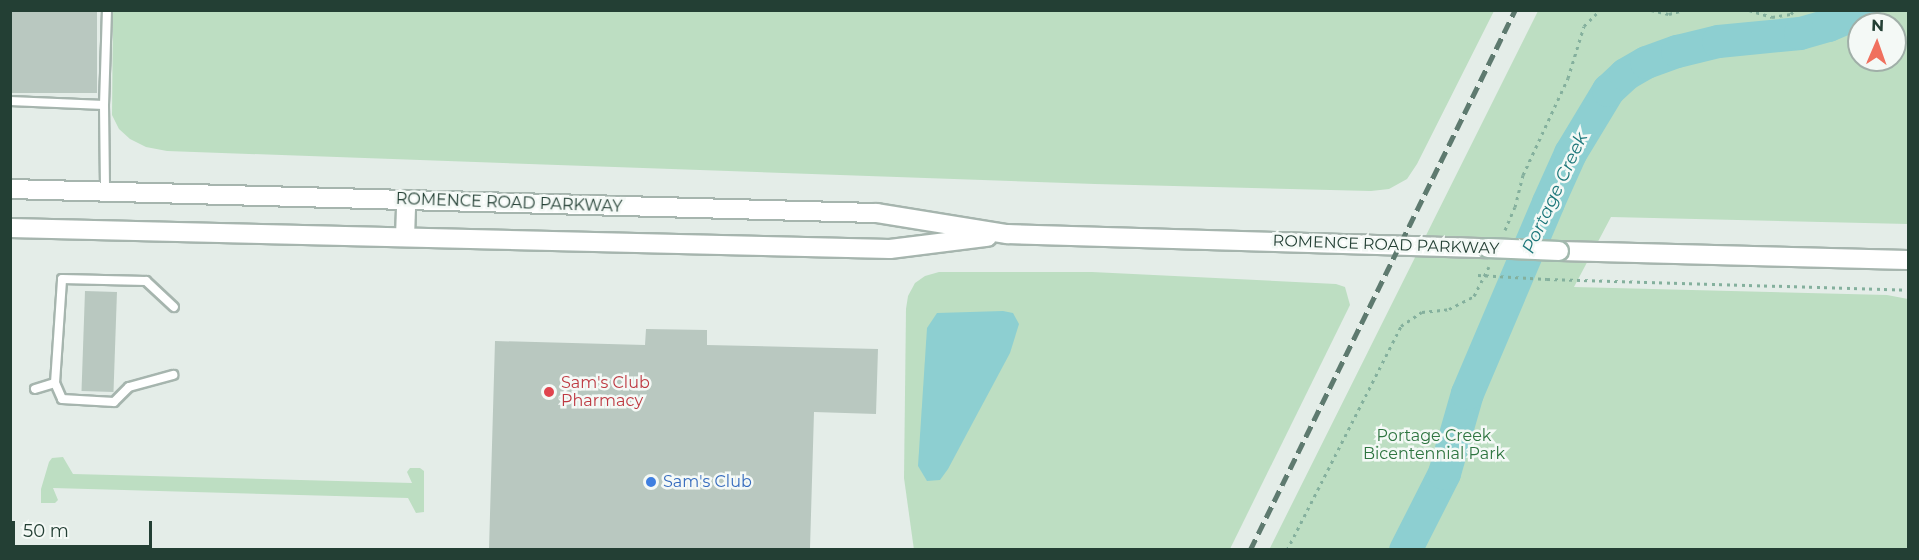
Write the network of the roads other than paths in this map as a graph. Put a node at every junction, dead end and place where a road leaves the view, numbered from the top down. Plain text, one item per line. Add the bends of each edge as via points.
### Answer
1 (107, 10) edge
2 (10, 102) edge
3 (104, 105) junction
4 (10, 189) edge
5 (105, 192) junction
6 (406, 200) junction
7 (10, 228) edge
8 (1007, 234) junction
9 (405, 237) junction
10 (1908, 260) edge
11 (174, 307) dead end
12 (172, 375) dead end
13 (55, 383) junction
14 (35, 389) dead end

1 - 3 lane
2 - 3 lane
3 - 5 lane
4 - 5 street, ROMENCE ROAD PARKWAY
5 - 6 street, ROMENCE ROAD PARKWAY
6 - 8 street, ROMENCE ROAD PARKWAY via 877,213
6 - 9 street
7 - 9 street, ROMENCE ROAD PARKWAY
8 - 9 street, ROMENCE ROAD PARKWAY via 890,249
8 - 10 street, ROMENCE ROAD PARKWAY, bridge
11 - 13 lane via 146,281 62,279
12 - 13 lane via 129,387 114,402 62,399
13 - 14 lane

